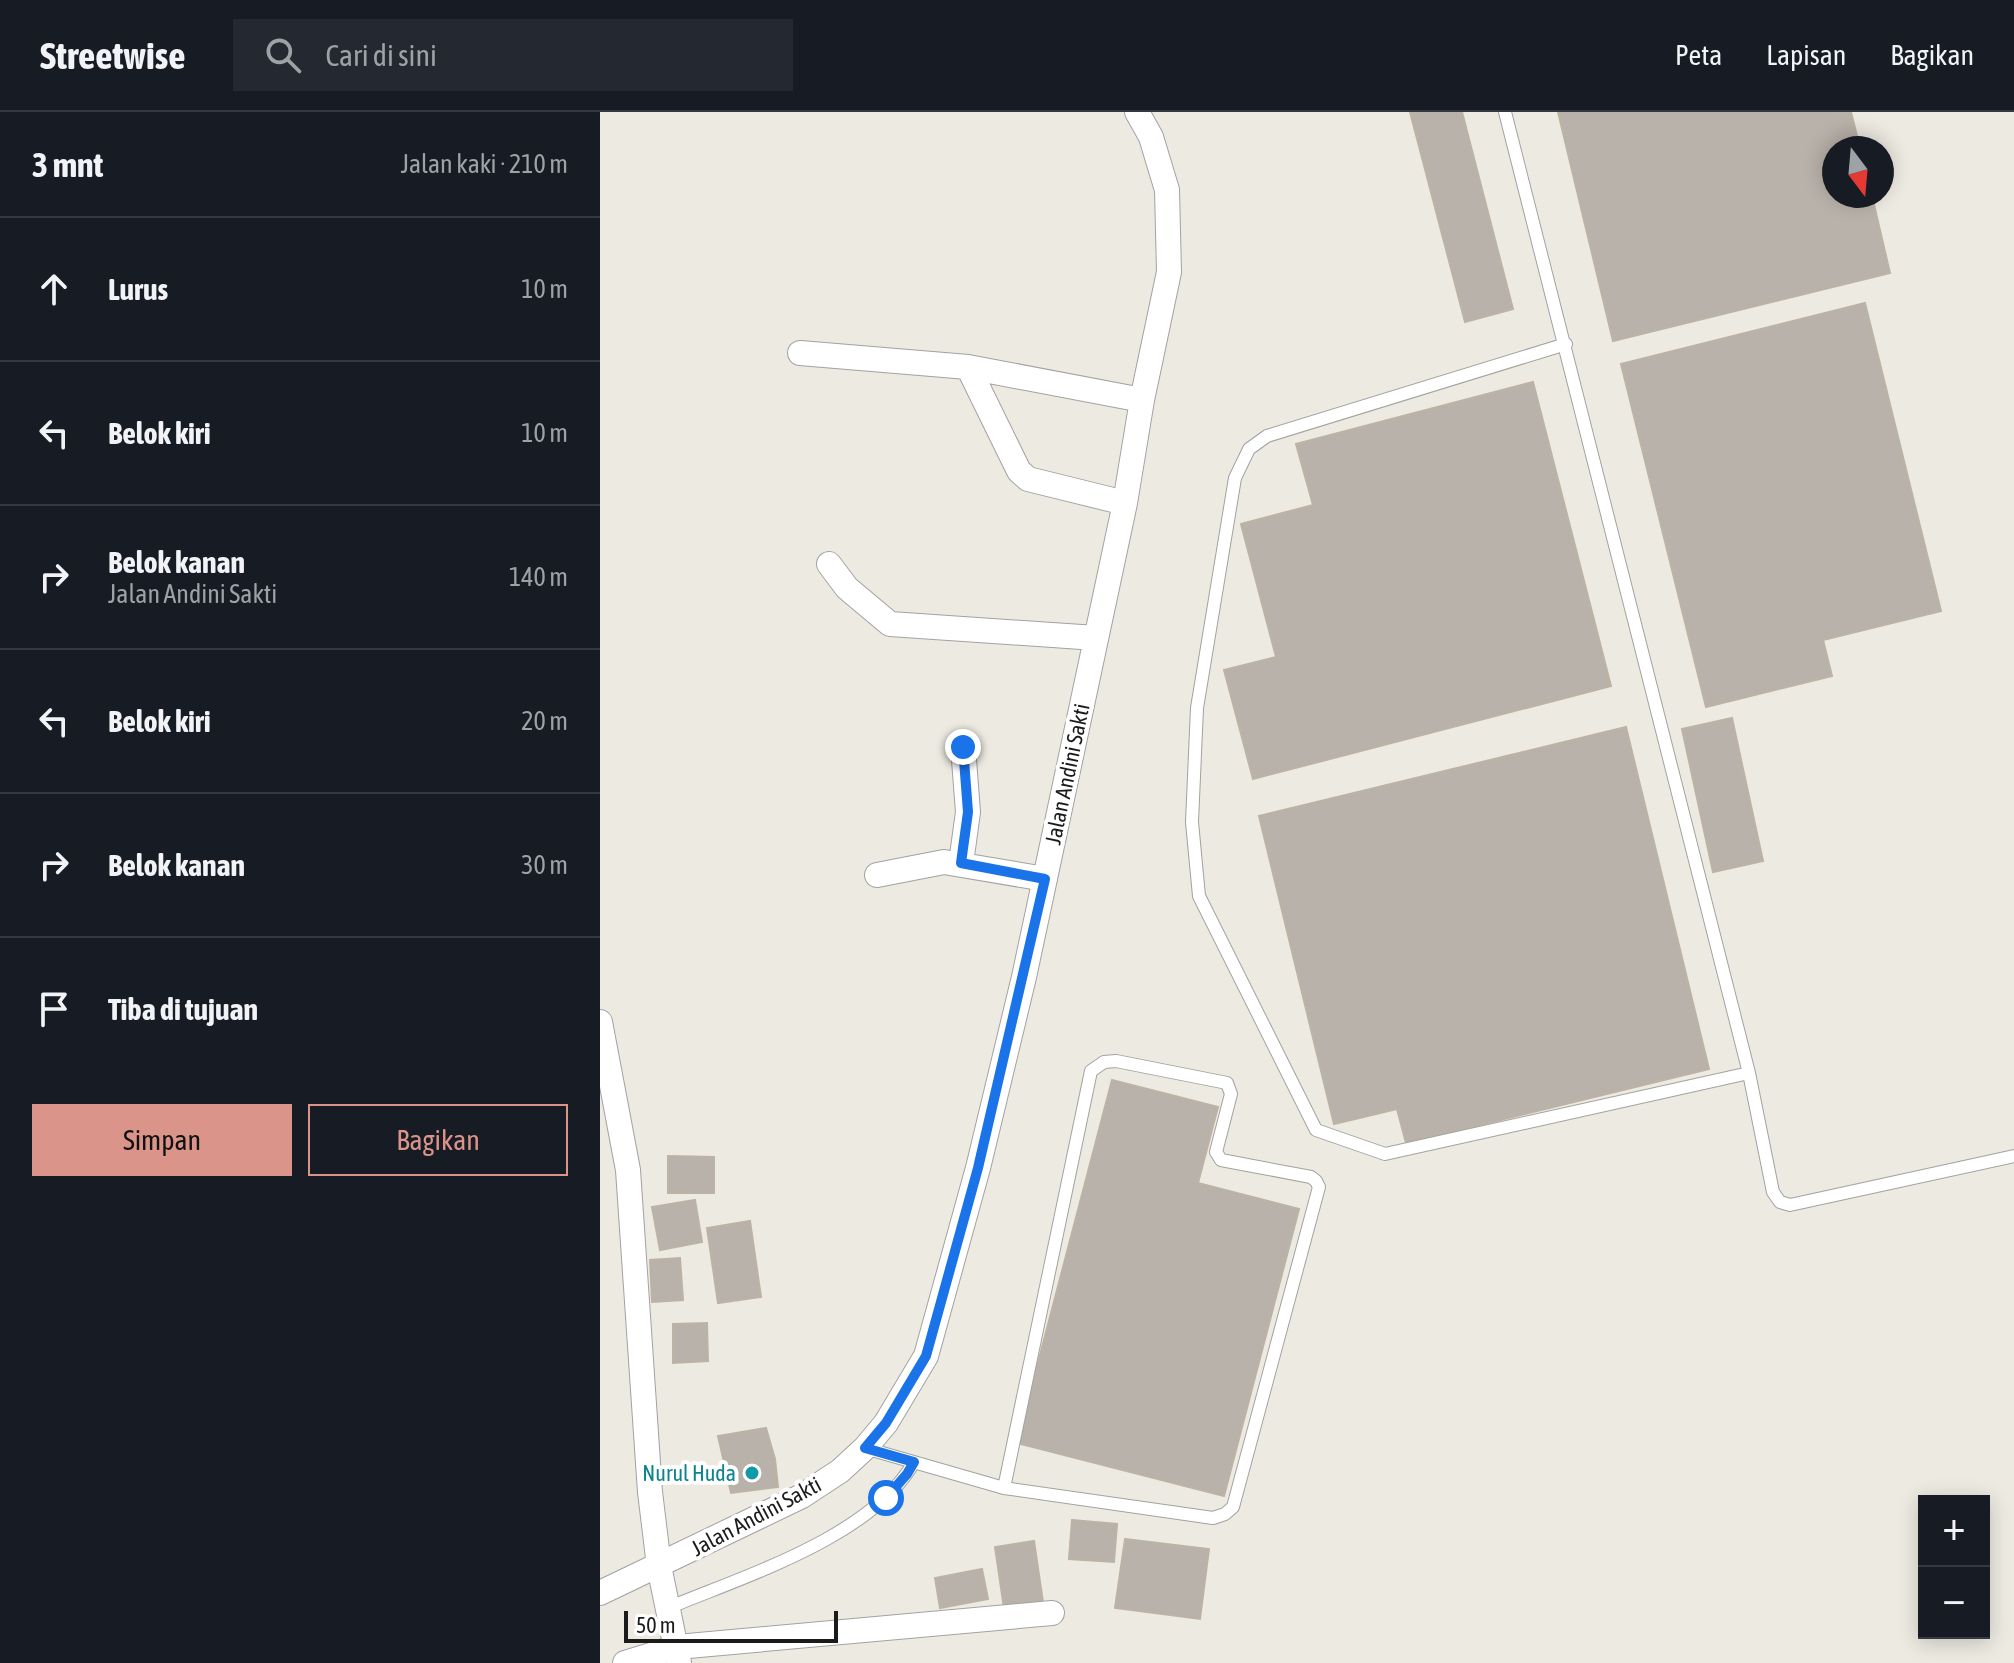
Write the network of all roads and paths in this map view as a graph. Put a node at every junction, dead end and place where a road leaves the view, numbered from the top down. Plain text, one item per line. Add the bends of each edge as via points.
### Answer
1 (1137, 112) edge
2 (1505, 112) edge
3 (1566, 344) junction
4 (800, 353) dead end
5 (968, 367) junction
6 (1142, 400) junction
7 (1125, 503) junction
8 (829, 564) dead end
9 (1096, 638) junction
10 (963, 747) dead end
11 (961, 863) junction
12 (877, 875) dead end
13 (1045, 879) junction
14 (600, 1022) edge
15 (1749, 1073) junction
16 (2014, 1156) edge
17 (865, 1448) junction
18 (914, 1462) junction
19 (1004, 1488) junction
20 (659, 1566) junction
21 (600, 1593) edge
22 (668, 1608) junction
23 (1052, 1613) dead end
24 (678, 1655) edge
25 (625, 1663) edge

1 - 6 street, Jalan Andini Sakti via 1151,137 1167,190 1169,226 1169,272
2 - 3 lane
3 - 15 lane
3 - 15 lane via 1267,436 1249,449 1235,478 1197,708 1192,822 1199,896 1316,1130 1385,1154
4 - 5 street
5 - 6 street
5 - 7 street via 1019,471 1028,479
6 - 7 street, Jalan Andini Sakti
7 - 9 street, Jalan Andini Sakti
8 - 9 street via 847,588 890,624
9 - 13 street, Jalan Andini Sakti
10 - 11 street via 968,812
11 - 12 street
11 - 13 street
13 - 17 street, Jalan Andini Sakti via 978,1168 926,1356
14 - 20 street via 628,1170
15 - 16 lane via 1773,1192 1780,1202 1790,1205
17 - 18 lane
17 - 20 street, Jalan Andini Sakti via 802,1496
18 - 19 lane
18 - 22 lane via 894,1491 849,1526
19 - 19 lane via 1091,1071 1116,1061 1227,1083 1231,1094 1218,1157 1311,1177 1319,1187 1233,1507 1213,1518
20 - 21 street, Jalan Andini Sakti
20 - 22 street
22 - 24 street
23 - 24 street
24 - 25 street

